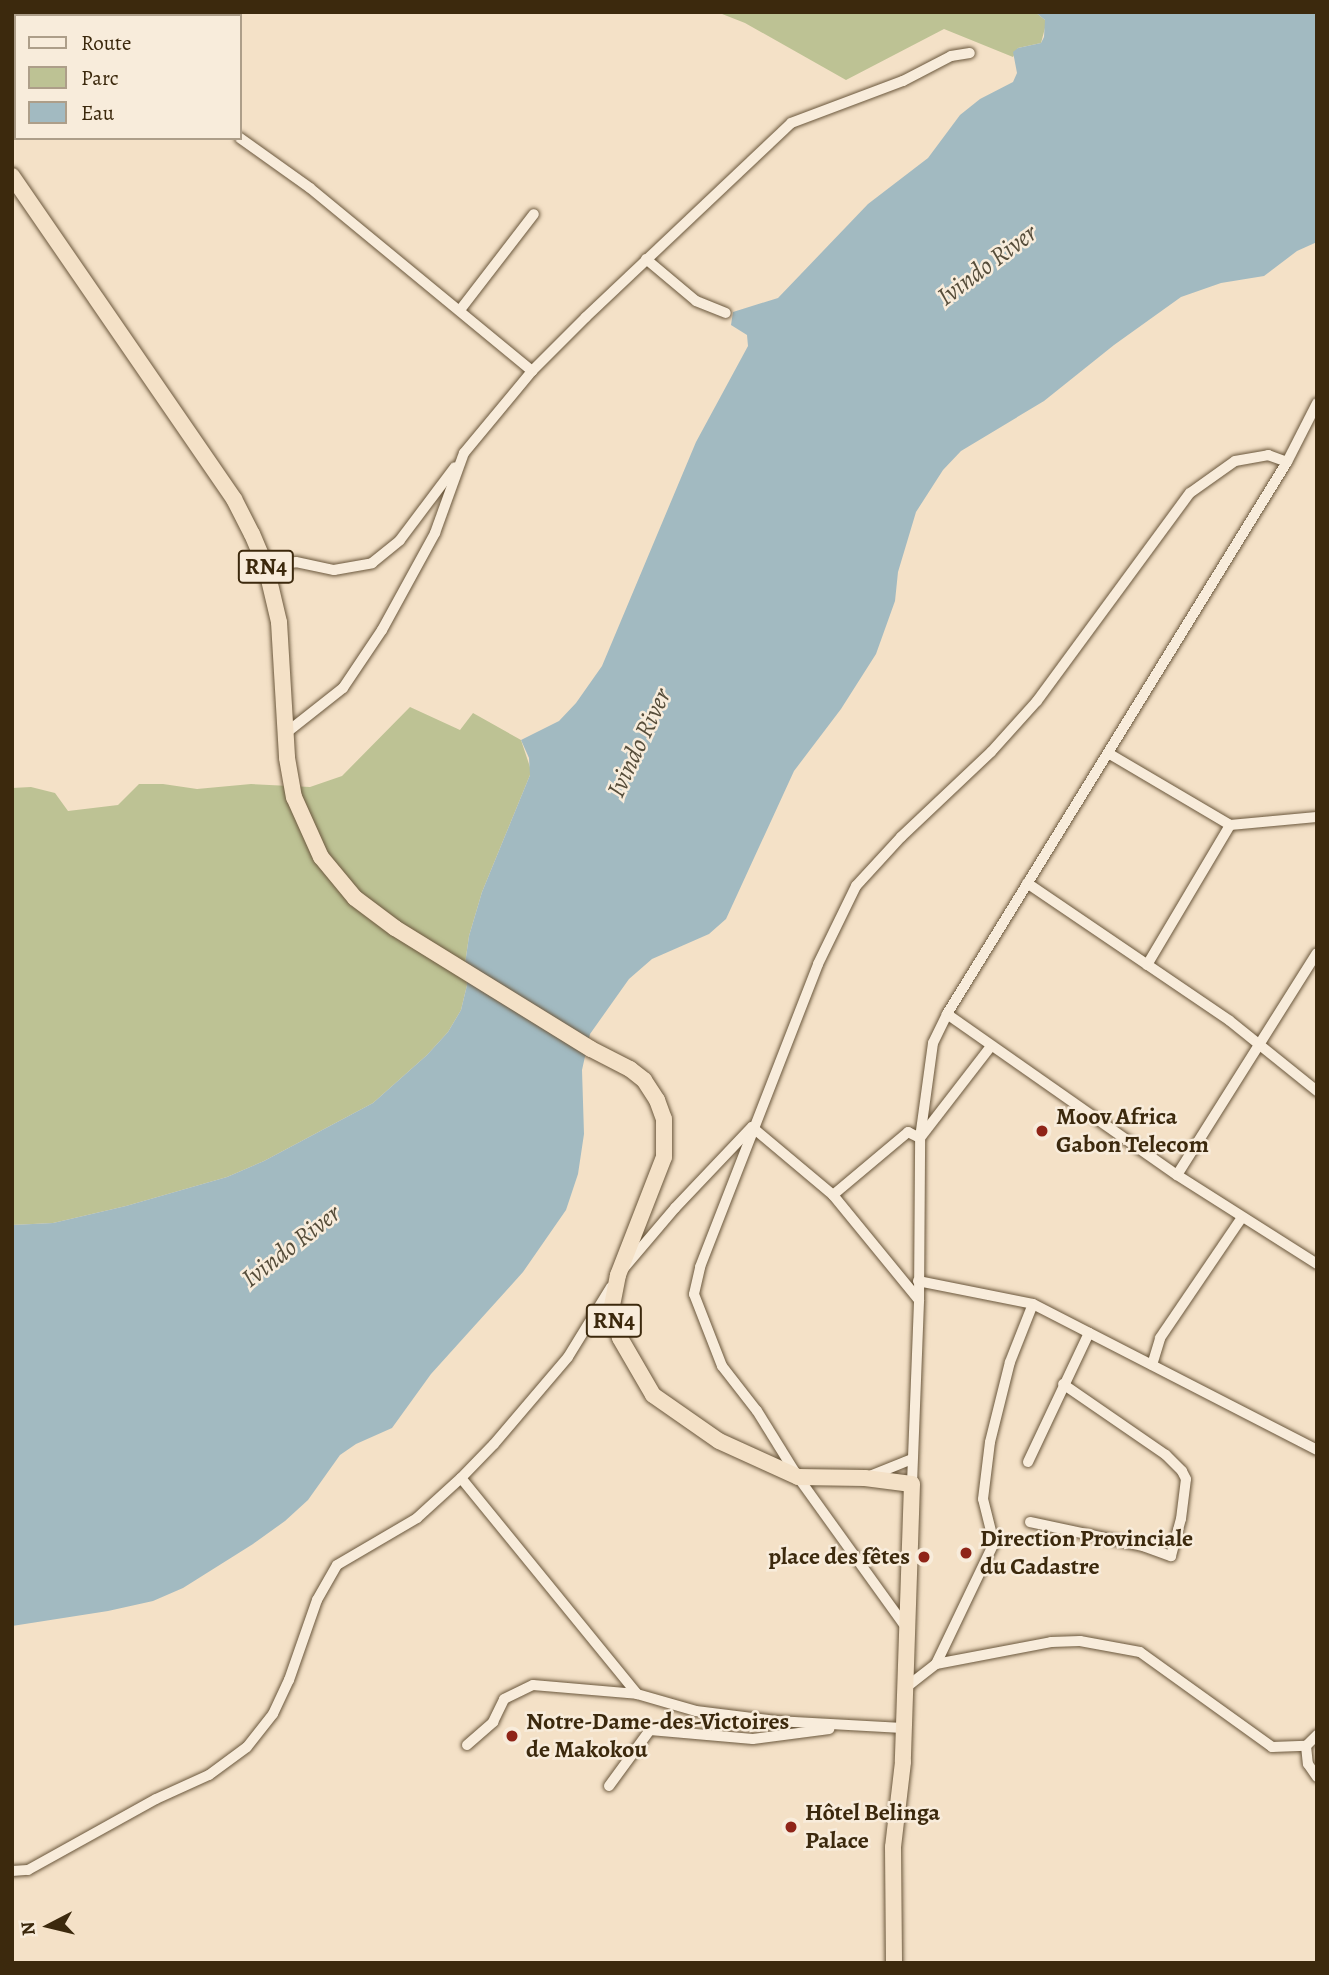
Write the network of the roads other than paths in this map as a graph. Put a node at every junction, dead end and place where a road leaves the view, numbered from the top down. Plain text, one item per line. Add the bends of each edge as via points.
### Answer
1 (970, 53) dead end
2 (242, 139) edge
3 (12, 176) edge
4 (17, 194) edge
5 (534, 214) dead end
6 (646, 259) junction
7 (460, 310) junction
8 (726, 313) dead end
9 (532, 371) junction
10 (1317, 402) edge
11 (464, 453) junction
12 (1287, 462) junction
13 (266, 567) junction
14 (286, 733) junction
15 (1108, 753) junction
16 (1317, 817) edge
17 (1230, 825) junction
18 (1027, 883) junction
19 (1317, 953) edge
20 (1147, 965) junction
21 (947, 1014) junction
22 (1260, 1045) junction
23 (991, 1046) junction
24 (1317, 1091) edge
25 (752, 1127) junction
26 (920, 1138) junction
27 (1177, 1175) junction
28 (832, 1195) junction
29 (1241, 1219) junction
30 (1317, 1265) edge
31 (618, 1275) junction
32 (918, 1281) junction
33 (919, 1300) junction
34 (1033, 1304) junction
35 (1088, 1332) junction
36 (1152, 1365) junction
37 (1063, 1384) junction
38 (1317, 1450) edge
39 (912, 1459) junction
40 (1028, 1462) dead end
41 (798, 1477) junction
42 (461, 1478) junction
43 (865, 1478) junction
44 (912, 1485) junction
45 (1030, 1522) dead end
46 (905, 1626) junction
47 (936, 1664) junction
48 (904, 1689) junction
49 (637, 1694) junction
50 (854, 1726) junction
51 (902, 1728) junction
52 (1317, 1735) edge
53 (467, 1745) dead end
54 (1306, 1746) junction
55 (1317, 1777) edge
56 (609, 1786) dead end
57 (12, 1871) edge
58 (894, 1963) edge

1 - 6 street via 951,56 903,80 791,123
2 - 7 street via 301,181
3 - 4 highway, RN4
4 - 13 highway, RN4 via 234,499
5 - 7 street
6 - 8 street via 696,301
6 - 9 street
7 - 9 street
9 - 11 street
10 - 12 street
11 - 13 street via 400,540 372,564 334,570 296,562
11 - 14 street via 435,533 382,630 343,688
12 - 15 street
12 - 25 street via 1268,455 1235,461 1190,493 1037,701 856,886 818,964
13 - 14 highway, RN4 via 279,622
14 - 31 highway, RN4 via 293,797 321,857 355,898 450,964 630,1069 657,1100 664,1118 664,1157
15 - 17 street
15 - 18 street
16 - 17 street
17 - 20 street
18 - 20 street
18 - 21 street
19 - 22 street
20 - 22 street
21 - 23 street
21 - 26 street via 933,1043
22 - 24 street
22 - 27 street
23 - 26 street
23 - 27 street
25 - 28 street
25 - 31 street
25 - 41 street via 699,1267 695,1294 722,1366
26 - 28 street via 908,1132
26 - 32 street
27 - 29 street
28 - 33 street
29 - 30 street
29 - 36 street via 1160,1338
31 - 41 highway, RN4 via 611,1310 620,1339 653,1395 719,1441
31 - 42 street via 568,1357
32 - 33 street
32 - 34 street
33 - 39 street
34 - 35 street
34 - 47 street via 1010,1362 990,1442 983,1499 995,1543
35 - 36 street
35 - 37 street
36 - 38 street
37 - 40 street
37 - 45 street via 1182,1471 1186,1479 1181,1519 1171,1556
39 - 43 street
39 - 44 street
41 - 43 highway, RN4
41 - 46 street
42 - 49 street
42 - 57 street via 417,1518 337,1565 317,1600 273,1714 229,1763 28,1870
43 - 44 highway, RN4
44 - 46 highway
46 - 48 highway
47 - 48 street
47 - 54 street via 1051,1642 1080,1641 1140,1652 1272,1747
48 - 51 highway
49 - 50 street via 696,1711
49 - 53 street via 533,1685 504,1699 493,1722
50 - 51 street
50 - 56 street via 753,1739 650,1730
51 - 58 highway via 903,1762 893,1847
52 - 54 street
54 - 55 street via 1308,1764

